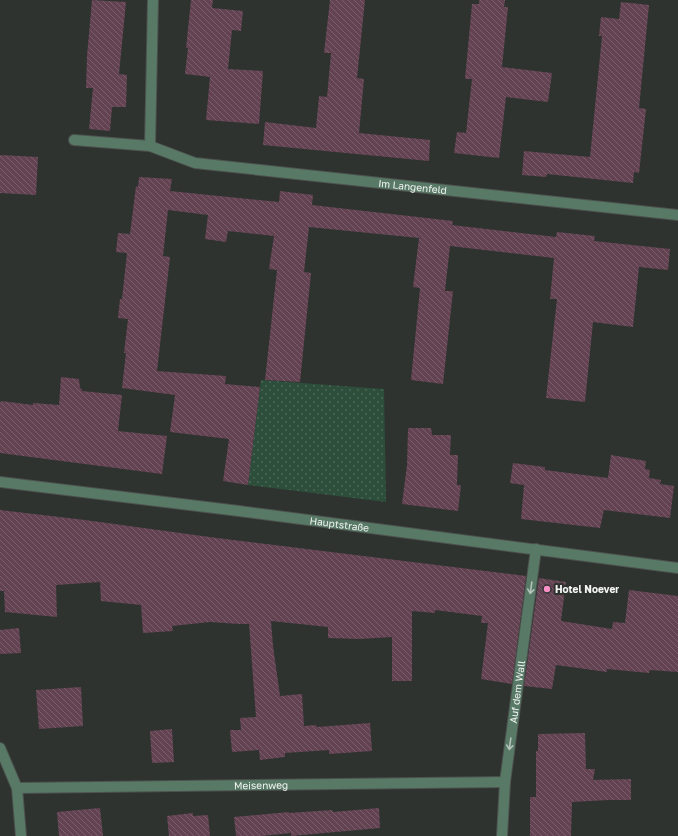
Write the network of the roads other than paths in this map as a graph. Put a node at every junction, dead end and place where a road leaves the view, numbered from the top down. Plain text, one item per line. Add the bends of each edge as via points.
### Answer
1 (153, 0) edge
2 (74, 140) dead end
3 (150, 146) junction
4 (678, 215) edge
5 (0, 482) edge
6 (536, 549) junction
7 (678, 568) edge
8 (0, 748) edge
9 (505, 782) junction
10 (17, 788) junction
11 (21, 836) edge
12 (502, 836) edge

1 - 3 street
2 - 3 street, Im Langenfeld
3 - 4 street, Im Langenfeld via 195,163
5 - 6 street, Hauptstraße
6 - 7 street, Hauptstraße
6 -> 9 street, Auf dem Wall
8 - 10 street
9 - 10 street, Meisenweg
9 - 12 street, Auf dem Wall
10 - 11 street

